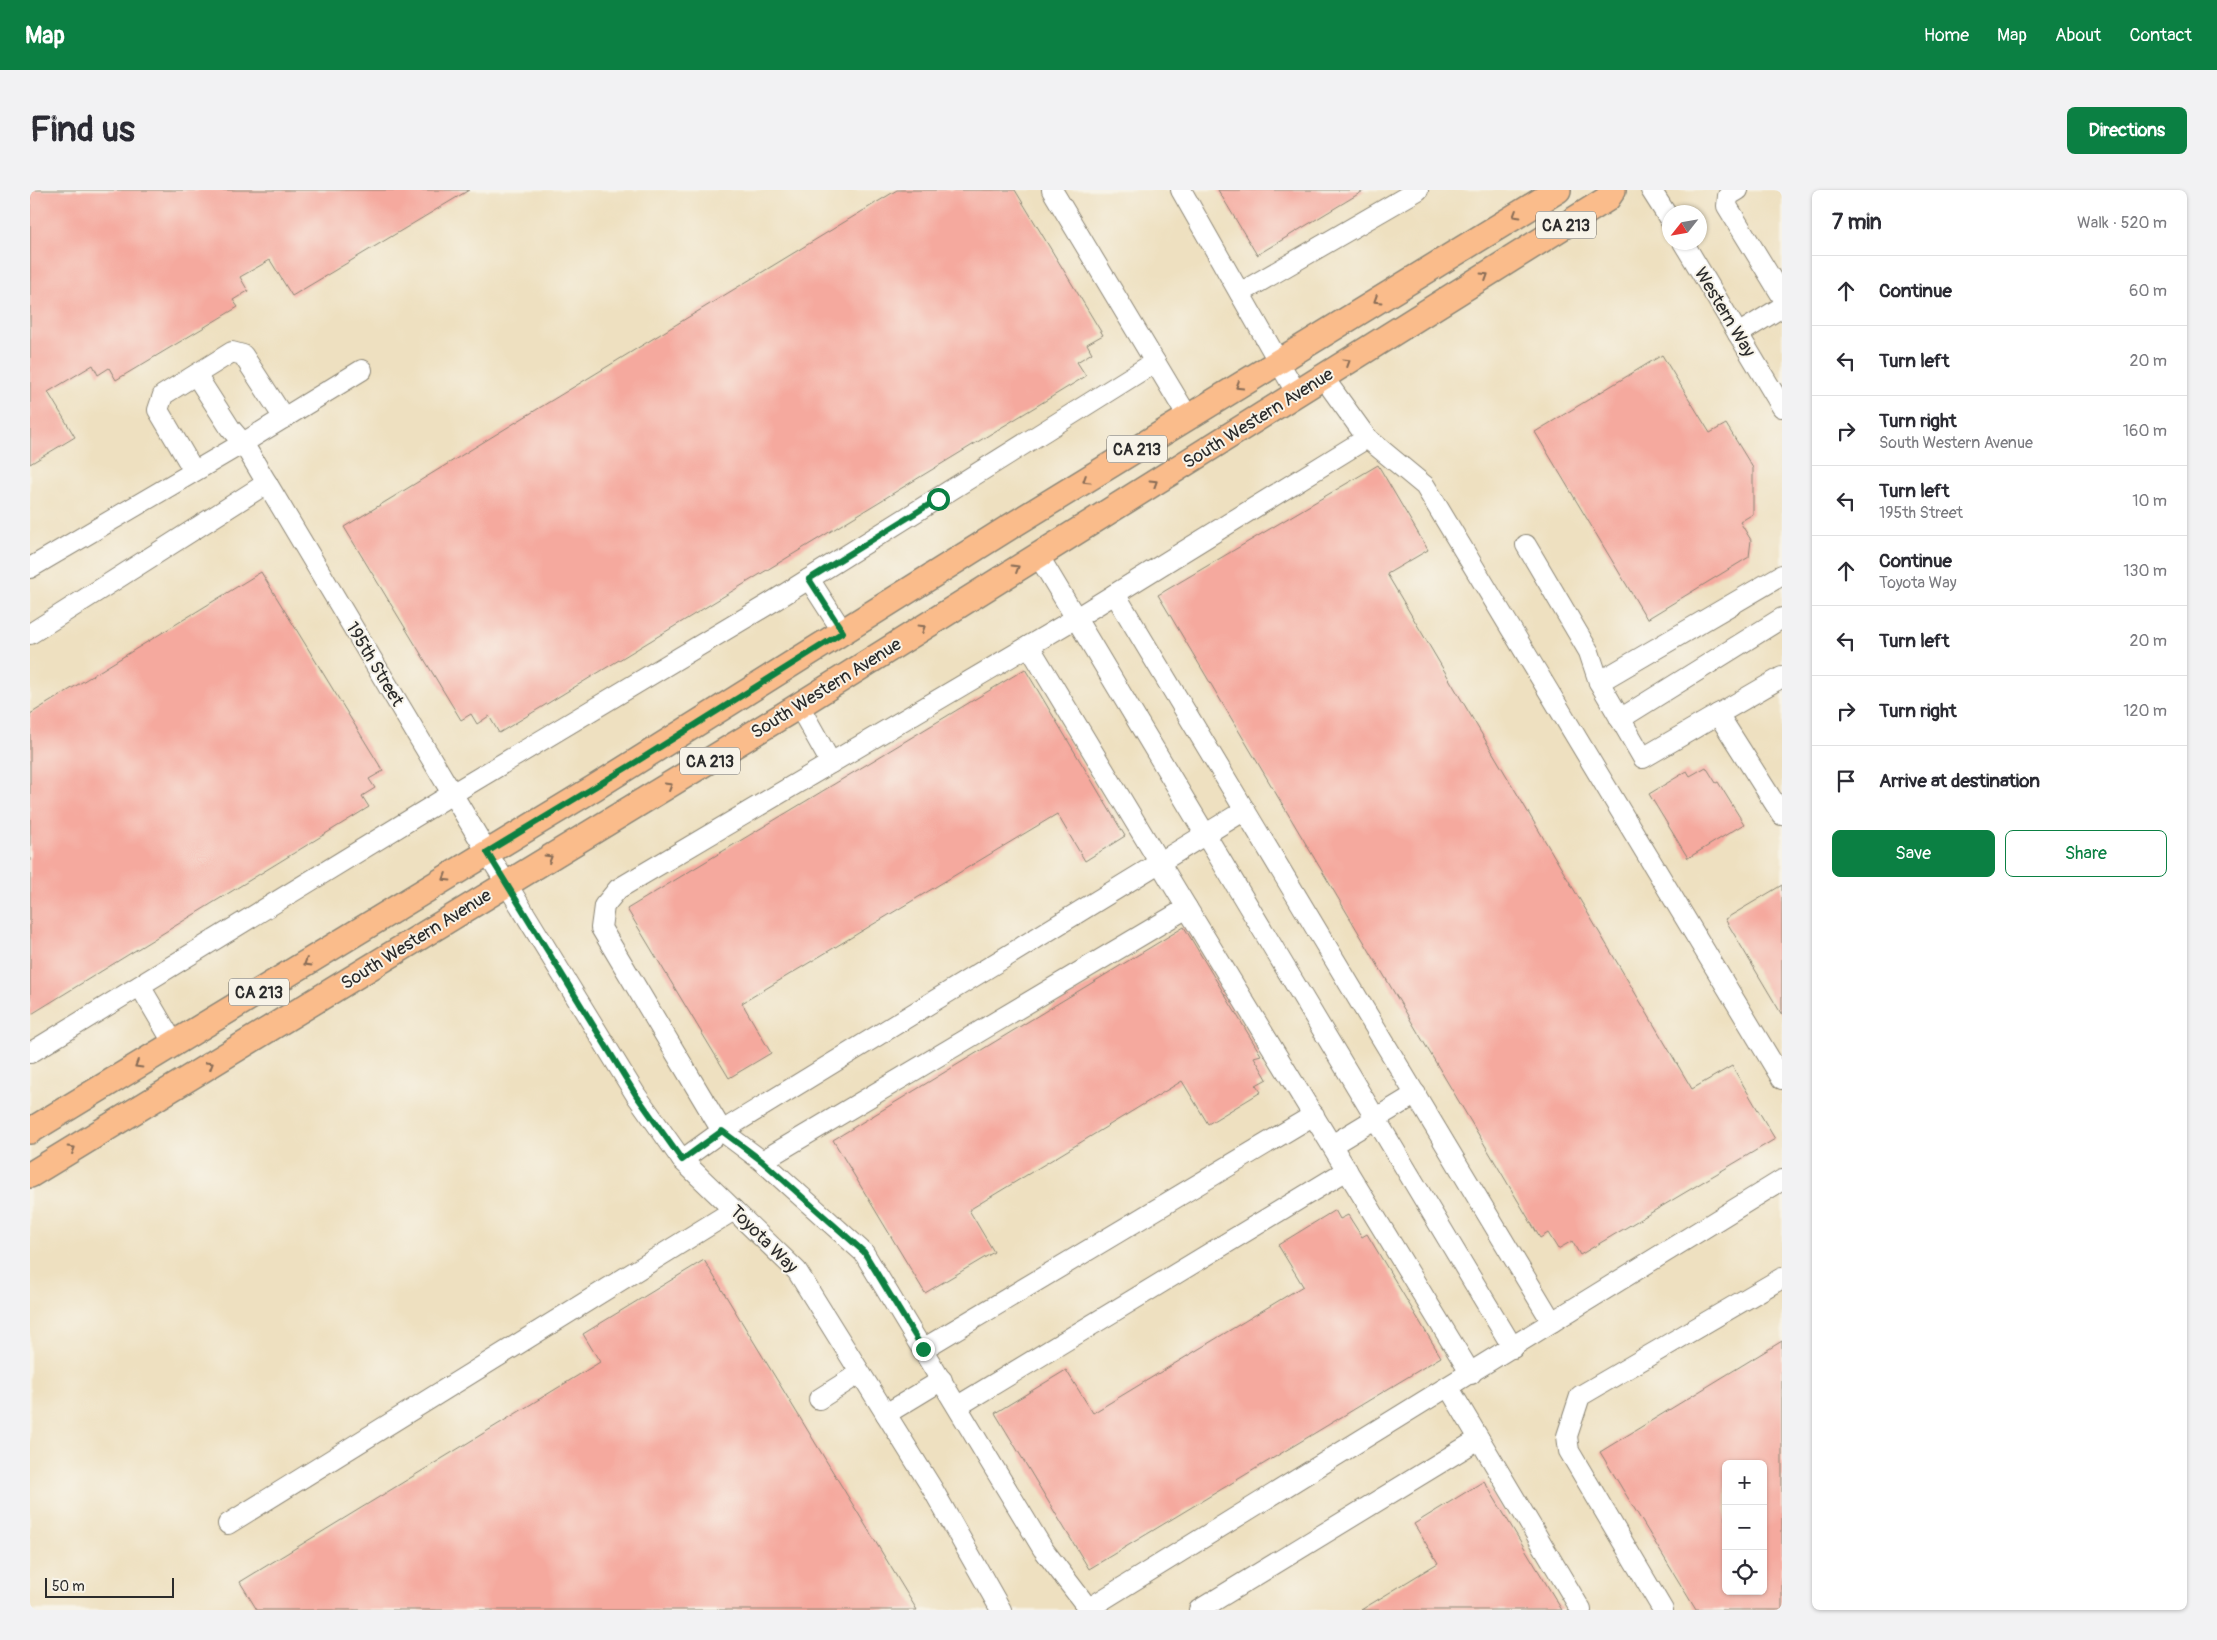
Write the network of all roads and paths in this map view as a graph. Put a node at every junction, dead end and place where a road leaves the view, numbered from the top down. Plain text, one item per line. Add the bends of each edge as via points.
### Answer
1 (1052, 190) edge
2 (1181, 190) edge
3 (1418, 190) edge
4 (1558, 190) edge
5 (1613, 190) edge
6 (1651, 190) edge
7 (1738, 190) edge
8 (1662, 207) edge
9 (1688, 250) edge
10 (1240, 293) junction
11 (1782, 296) edge
12 (1782, 307) edge
13 (1738, 334) junction
14 (1278, 361) junction
15 (1155, 362) junction
16 (362, 370) dead end
17 (196, 375) junction
18 (1323, 377) junction
19 (1297, 394) junction
20 (1782, 406) edge
21 (284, 418) junction
22 (1188, 418) junction
23 (1367, 438) junction
24 (243, 443) junction
25 (194, 471) junction
26 (267, 483) junction
27 (1526, 545) dead end
28 (1038, 555) junction
29 (30, 568) edge
30 (1782, 575) edge
31 (809, 579) junction
32 (1116, 594) junction
33 (1076, 618) junction
34 (1782, 618) edge
35 (843, 632) junction
36 (30, 634) edge
37 (1029, 646) junction
38 (1782, 677) edge
39 (1599, 682) junction
40 (799, 706) junction
41 (1718, 714) junction
42 (1620, 719) junction
43 (831, 763) junction
44 (452, 794) junction
45 (1245, 810) junction
46 (1782, 815) edge
47 (1205, 834) junction
48 (487, 852) junction
49 (1160, 861) junction
50 (507, 884) junction
51 (1187, 908) junction
52 (140, 986) junction
53 (174, 1044) junction
54 (30, 1053) edge
55 (1782, 1079) edge
56 (1416, 1094) junction
57 (1314, 1115) junction
58 (1376, 1118) junction
59 (30, 1131) edge
60 (722, 1131) junction
61 (1332, 1145) junction
62 (682, 1160) junction
63 (762, 1161) junction
64 (1347, 1170) junction
65 (30, 1174) edge
66 (1782, 1180) edge
67 (734, 1210) junction
68 (1782, 1278) edge
69 (1552, 1322) junction
70 (1513, 1348) junction
71 (923, 1349) junction
72 (860, 1373) junction
73 (1471, 1374) junction
74 (942, 1380) junction
75 (1449, 1388) junction
76 (819, 1399) dead end
77 (958, 1406) junction
78 (886, 1414) junction
79 (1478, 1439) junction
80 (228, 1524) dead end
81 (1087, 1609) edge
82 (1001, 1610) edge
83 (1199, 1610) edge
84 (1581, 1610) edge
85 (1663, 1610) edge

1 - 15 street
2 - 10 street
3 - 10 street
4 -> 14 main road, South Western Avenue / CA 213
18 -> 5 main road, South Western Avenue / CA 213 via 1599,204
6 - 8 street
7 - 11 street via 1728,196 1727,206
9 - 13 street, Western Way
10 - 14 street
12 - 13 street
13 - 20 street, Western Way
14 - 19 street
14 -> 22 main road, South Western Avenue / CA 213
15 - 22 street
15 - 31 street
16 - 21 street
17 - 21 street via 232,352 243,355
17 - 24 street, 195th Street
17 - 25 street via 163,395 158,410
18 - 19 main road, South Western Avenue / CA 213
18 - 23 street
28 -> 19 main road, South Western Avenue / CA 213
21 - 24 street
22 -> 35 main road, South Western Avenue / CA 213
23 - 32 street
23 - 55 street via 1425,486
24 - 25 street
24 - 26 street, 195th Street
25 - 29 street
26 - 36 street
26 - 44 street, 195th Street
27 - 39 street via 1589,652
28 - 33 street
40 -> 28 main road, South Western Avenue / CA 213
30 - 39 street
31 - 35 street
31 - 44 street
32 - 33 street
32 - 45 street
33 - 37 street
33 - 47 street
34 - 42 street
35 - 48 main road, South Western Avenue / CA 213
37 - 43 street
37 - 49 street
38 - 41 street
39 - 42 street
40 - 43 street
50 -> 40 main road, South Western Avenue / CA 213
41 - 42 street via 1643,758
41 - 46 street
43 - 60 street via 618,889 604,906 601,928
44 - 48 street, 195th Street
44 - 52 street
45 - 47 street
45 - 56 street
47 - 49 street
47 - 58 street
48 - 50 street, 195th Street
48 -> 53 main road, South Western Avenue / CA 213
49 - 51 street
49 - 60 street
50 - 62 street, Toyota Way via 636,1095
65 -> 50 main road, South Western Avenue / CA 213
51 - 57 street
51 - 63 street
52 - 53 street
52 - 54 street
53 -> 59 main road, South Western Avenue / CA 213
56 - 58 street
56 - 69 street
57 - 61 street
57 - 71 street
58 - 61 street
58 - 70 street
60 - 62 street
60 - 63 street
61 - 64 street
62 - 67 street, Toyota Way
63 - 71 street via 864,1252
64 - 73 street
64 - 77 street
66 - 69 street
67 - 72 street, Toyota Way via 797,1271
67 - 80 street
68 - 85 street via 1580,1396 1567,1436 1569,1451
69 - 70 street
70 - 73 street
71 - 74 street
72 - 76 street
72 - 78 street, Toyota Way
73 - 75 street
74 - 77 street
74 - 78 street
75 - 79 street
75 - 81 street
77 - 81 street via 1043,1549
78 - 82 street, Toyota Way
79 - 83 street
79 - 84 street

